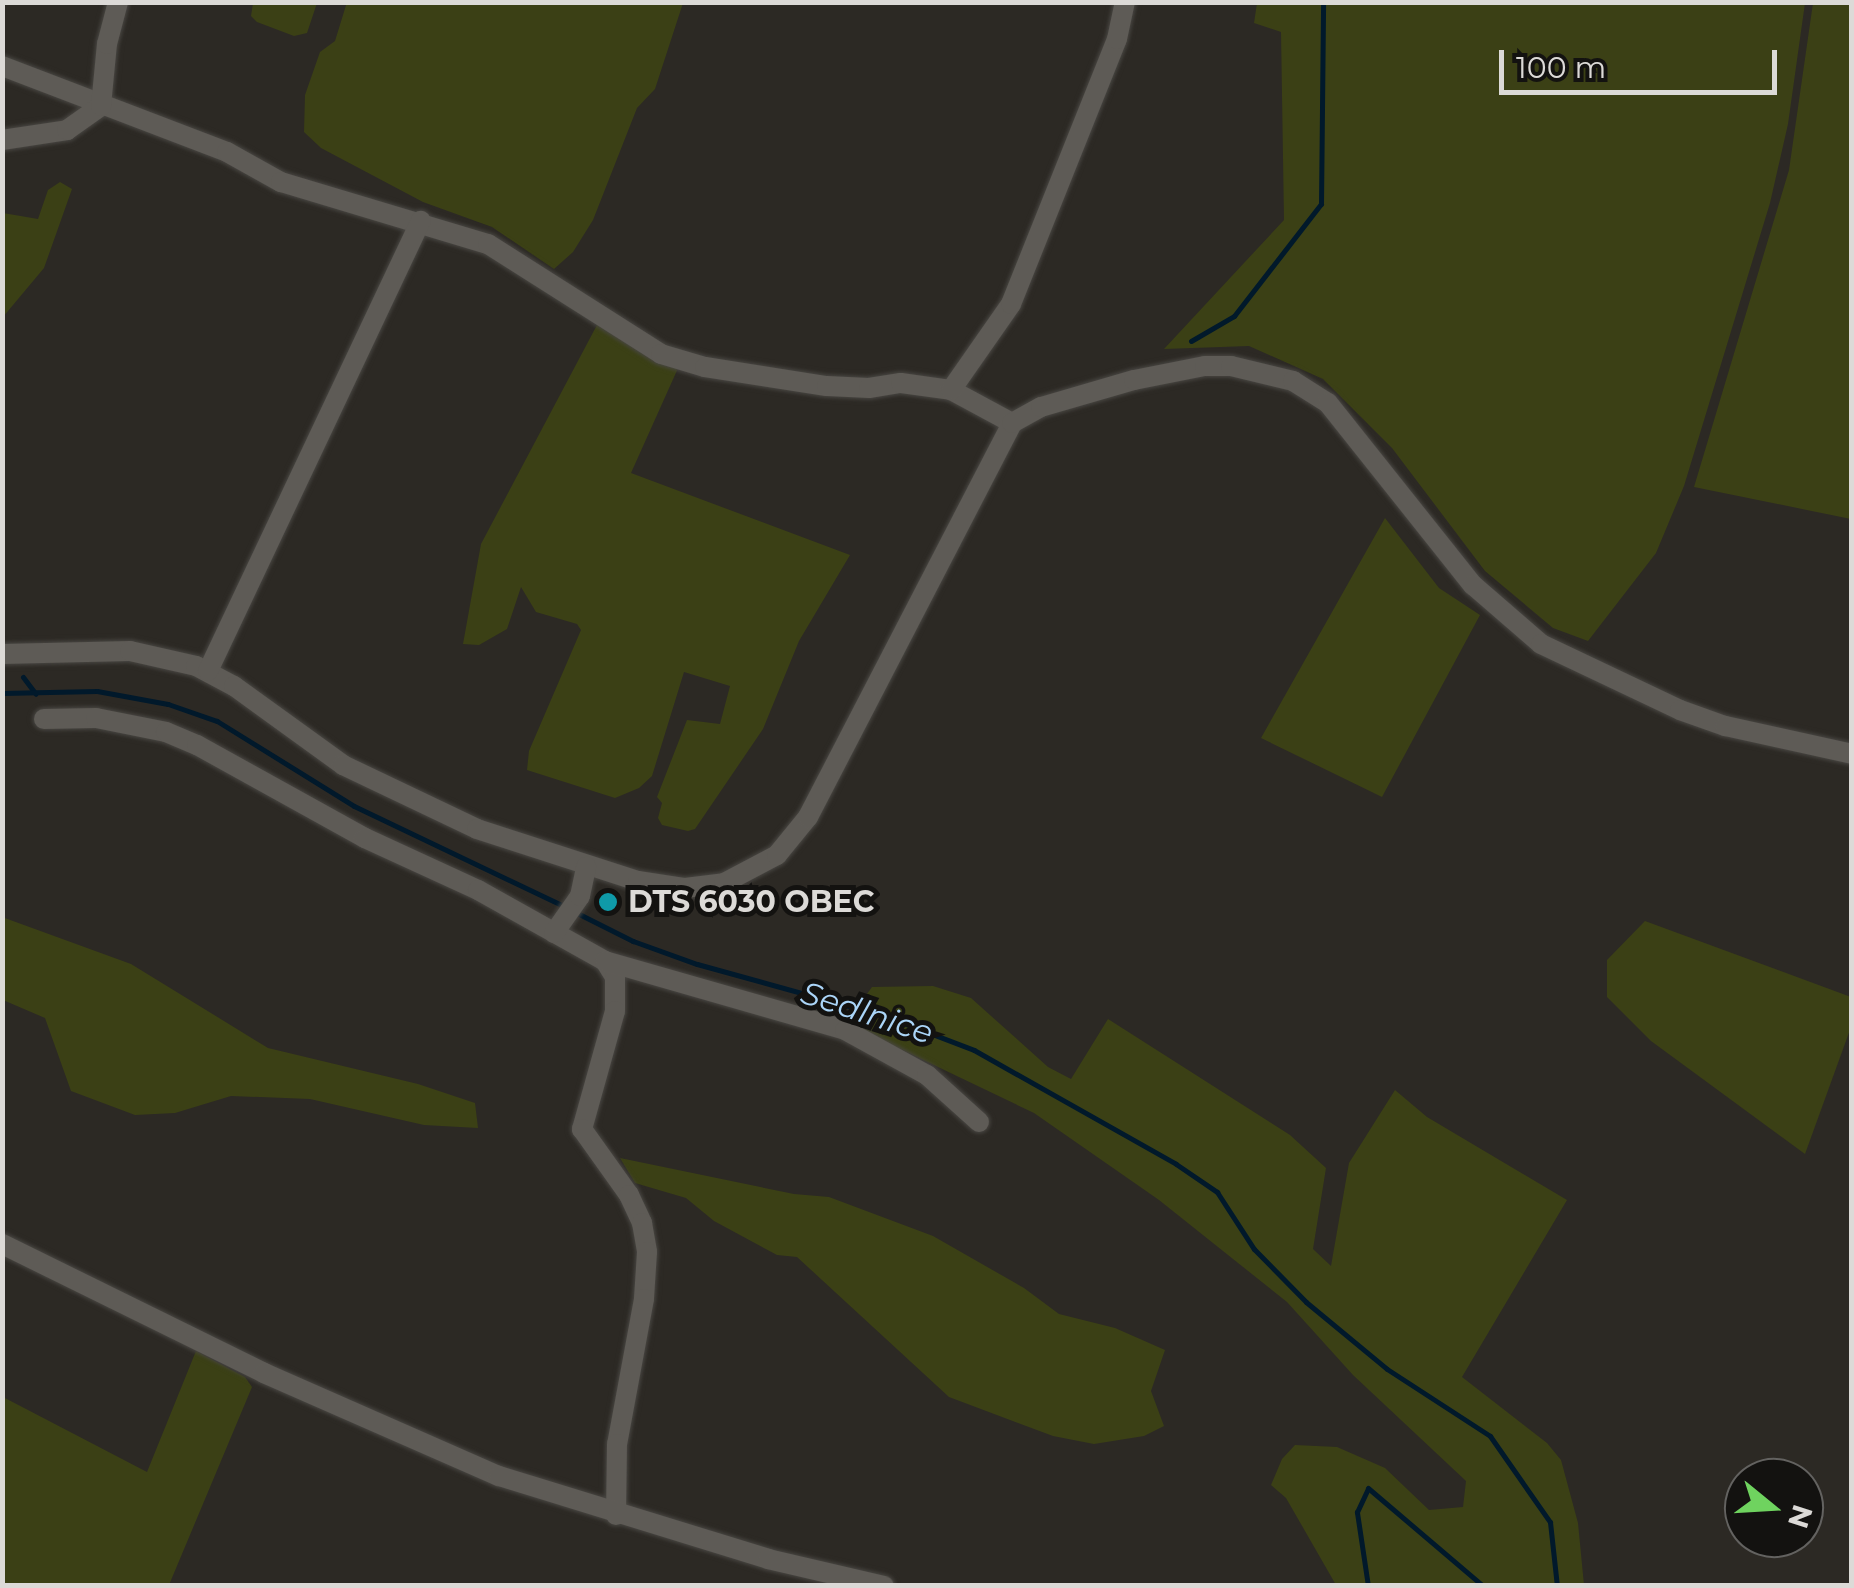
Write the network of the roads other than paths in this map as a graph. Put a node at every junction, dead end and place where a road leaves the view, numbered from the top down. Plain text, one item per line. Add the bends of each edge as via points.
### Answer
1 (118, 2) edge
2 (1125, 2) edge
3 (2, 66) edge
4 (100, 106) junction
5 (2, 140) edge
6 (421, 221) junction
7 (951, 390) junction
8 (1012, 423) junction
9 (2, 654) edge
10 (208, 670) junction
11 (44, 720) dead end
12 (1852, 754) edge
13 (586, 867) junction
14 (558, 928) junction
15 (605, 961) junction
16 (979, 1122) dead end
17 (2, 1244) edge
18 (616, 1515) junction
19 (884, 1586) edge

1 - 4 street
2 - 7 street via 1117,39 1011,304
3 - 4 street
4 - 5 street via 68,130
4 - 6 street via 227,152 282,182
6 - 7 street via 512,256 645,346 679,360 827,386 901,383
6 - 10 street
7 - 8 street
8 - 12 street via 1042,407 1206,366 1250,368 1293,381 1340,415 1473,585 1541,644 1725,726
8 - 13 street via 789,844 742,876 703,887 664,886
9 - 10 street via 130,651
10 - 13 street via 353,770 478,828
11 - 14 street via 96,718 166,732 365,838
13 - 14 street via 580,896
14 - 15 street
15 - 16 street via 846,1030 927,1075
15 - 18 street via 615,977 615,1010 582,1128 629,1194 647,1252 617,1444
17 - 18 street via 264,1373 499,1476
18 - 19 street

